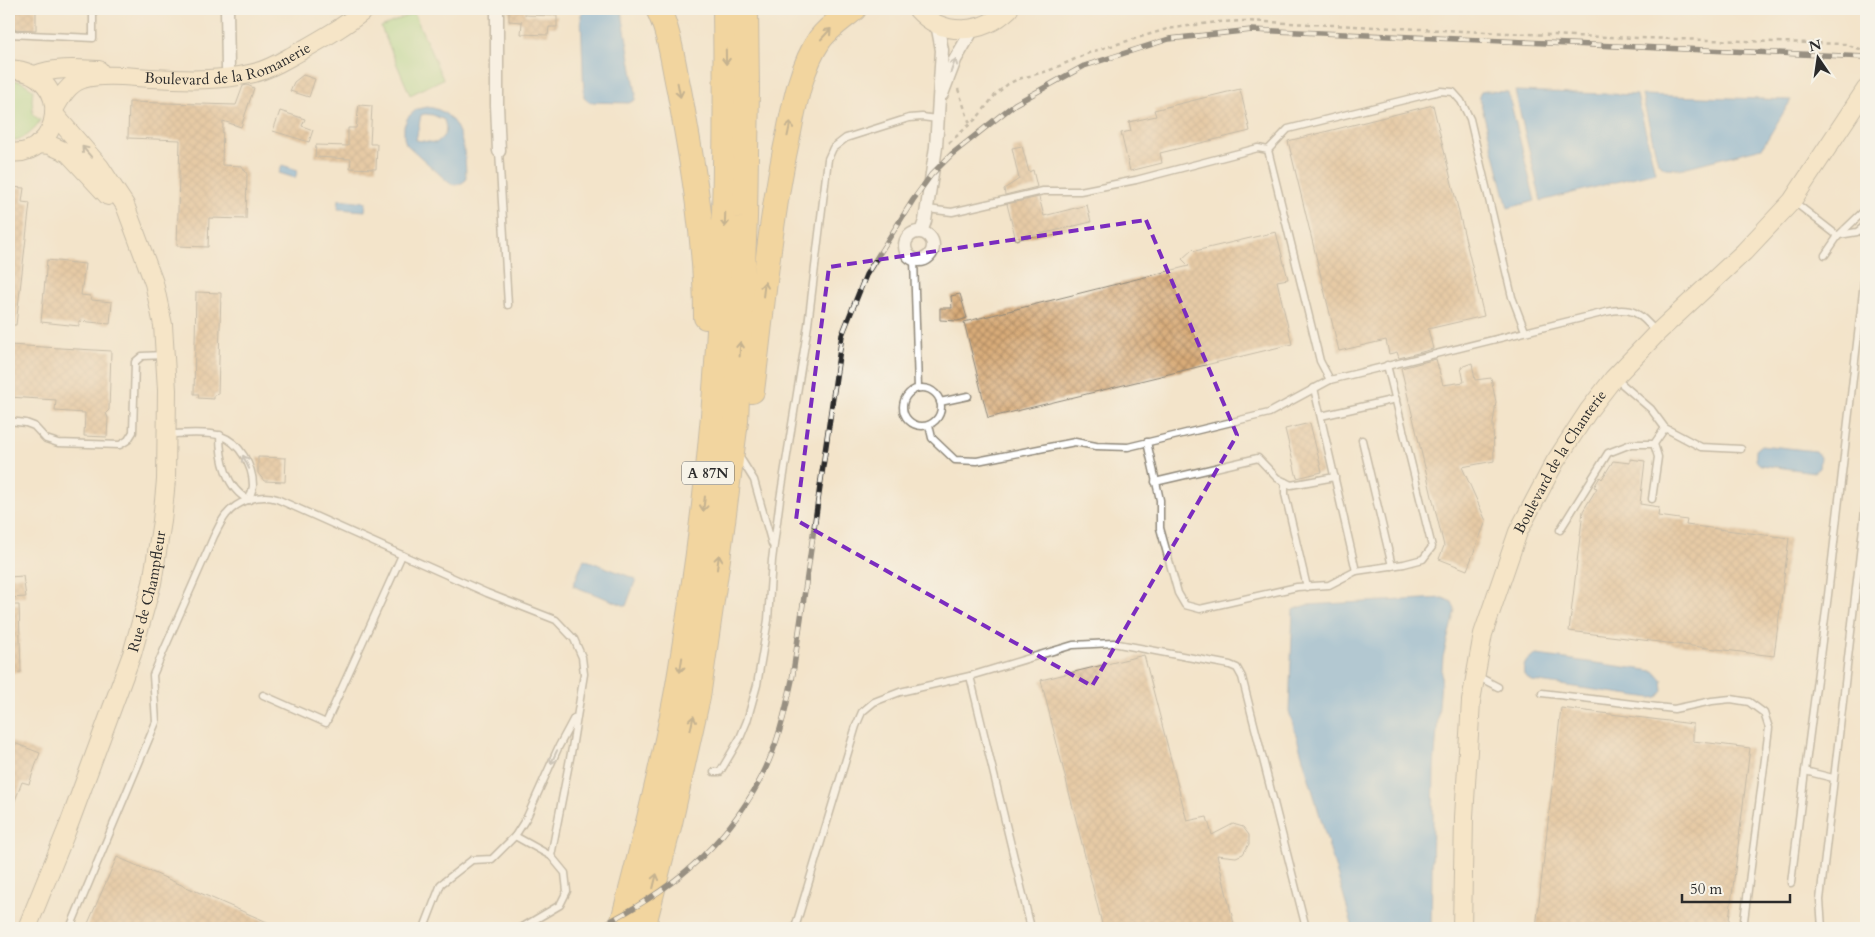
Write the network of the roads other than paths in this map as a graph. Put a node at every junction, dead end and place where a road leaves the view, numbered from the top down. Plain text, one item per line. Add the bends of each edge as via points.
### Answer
1 (93, 9) edge
2 (227, 9) edge
3 (366, 9) edge
4 (497, 9) edge
5 (658, 9) edge
6 (725, 9) edge
7 (746, 9) edge
8 (854, 9) edge
9 (917, 9) edge
10 (1009, 9) edge
11 (937, 24) junction
12 (973, 29) junction
13 (9, 34) edge
14 (298, 52) junction
15 (228, 68) junction
16 (9, 69) edge
17 (35, 75) junction
18 (1866, 89) edge
19 (938, 105) junction
20 (55, 111) junction
21 (937, 119) junction
22 (38, 144) junction
23 (1268, 150) junction
24 (499, 151) joint
25 (9, 152) edge
26 (1792, 201) junction
27 (927, 209) junction
28 (1866, 209) edge
29 (1866, 225) edge
30 (921, 232) junction
31 (1838, 236) junction
32 (139, 239) junction
33 (1825, 255) dead end
34 (914, 259) junction
35 (1866, 264) edge
36 (508, 305) dead end
37 (1525, 331) junction
38 (1657, 333) junction
39 (165, 355) junction
40 (1388, 365) junction
41 (1614, 377) junction
42 (1330, 380) junction
43 (918, 388) junction
44 (1314, 388) junction
45 (968, 396) dead end
46 (1396, 399) junction
47 (940, 402) junction
48 (1320, 416) junction
49 (9, 421) edge
50 (736, 421) junction
51 (930, 425) junction
52 (1665, 428) junction
53 (713, 429) junction
54 (166, 434) junction
55 (220, 435) junction
56 (1362, 440) dead end
57 (1147, 442) junction
58 (1654, 444) junction
59 (733, 446) junction
60 (1742, 449) dead end
61 (1335, 477) junction
62 (1155, 482) junction
63 (1285, 482) junction
64 (1652, 499) dead end
65 (249, 500) junction
66 (1866, 502) edge
67 (1560, 530) dead end
68 (774, 548) junction
69 (402, 555) junction
70 (1392, 566) junction
71 (1356, 571) junction
72 (1307, 586) junction
73 (970, 676) junction
74 (1475, 676) junction
75 (1498, 687) dead end
76 (1542, 693) dead end
77 (263, 695) dead end
78 (577, 714) junction
79 (1806, 771) junction
80 (714, 772) dead end
81 (1833, 778) junction
82 (515, 836) junction
83 (551, 856) junction
84 (1790, 883) dead end
85 (27, 928) edge
86 (70, 928) edge
87 (424, 928) edge
88 (521, 928) edge
89 (622, 928) edge
90 (643, 928) edge
91 (795, 928) edge
92 (1031, 928) edge
93 (1306, 928) edge
94 (1462, 928) edge
95 (1743, 928) edge
96 (1822, 928) edge

1 - 13 lane via 93,38
2 - 15 street
3 - 14 street
4 - 24 street
5 -> 53 highway via 671,50 696,184 706,292 703,398
6 -> 53 highway, A 87N via 725,216
50 -> 7 highway, A 87N via 745,218
50 -> 8 highway via 752,391 780,175 806,66 820,39
9 - 11 street
10 - 12 street via 987,25
11 - 12 street
11 - 19 street via 942,50
19 -> 12 street via 954,60
14 - 15 street, Boulevard de la Romanerie
14 - 20 street, Boulevard de la Romanerie via 278,65 232,77 106,76 82,79 64,92
15 - 17 street, Boulevard de la Romanerie via 72,69
16 - 17 street
17 - 20 street, Rue de Champfleur via 52,95
18 - 26 street, Boulevard de la Chanterie
19 - 21 street
20 - 22 street, Boulevard de la Romanerie via 52,125
32 -> 20 street, Rue de Champfleur via 125,205 100,167
21 - 27 street
21 - 68 lane via 909,118 841,140 830,153 808,326
22 - 25 street via 26,150
22 - 32 street, Rue de Champfleur via 50,145 68,154 103,189
23 - 27 lane via 1258,148 1080,191 1043,191 952,212
23 - 37 lane via 1288,128 1440,91 1453,92 1470,119 1512,297
23 - 42 lane via 1320,361
24 - 36 lane
26 - 31 lane
26 - 38 street, Boulevard de la Chanterie via 1744,252
27 - 30 street
28 - 31 lane
29 - 31 lane via 1857,232
30 - 34 street via 908,237 905,243 905,250
30 - 34 street via 932,239 932,252 921,260
31 - 33 lane
32 - 39 street, Rue de Champfleur via 154,283 163,325
34 - 43 lane
35 - 79 lane
37 - 38 lane via 1624,309 1644,317
37 - 40 lane
38 - 41 street, Boulevard de la Chanterie
39 - 49 lane via 142,356 135,362 133,432 120,446 58,443 46,439 26,422
39 - 54 street, Rue de Champfleur
40 - 42 lane
40 - 46 lane
41 - 52 lane via 1651,409
41 - 74 street, Boulevard de la Chanterie via 1555,462 1518,532 1483,634
42 - 44 lane
43 - 47 lane via 936,394
43 - 51 lane via 909,392 902,409 912,424
44 - 48 lane
44 - 57 lane via 1269,413
45 - 47 lane
46 - 48 lane
46 - 70 lane via 1432,547 1423,559
47 - 51 lane via 941,411
48 - 61 lane
50 - 59 highway, A 87N
51 - 57 lane via 932,438 955,460 977,461 1075,442 1128,447
52 - 58 lane
52 - 60 lane via 1701,447
53 -> 89 highway, A 87N via 676,699
54 - 55 lane
54 - 85 street, Rue de Champfleur via 166,480 152,583 132,654
55 - 65 lane via 224,467 231,484
65 -> 55 lane via 252,474 244,456 232,442
56 - 70 lane
57 - 62 lane
58 - 64 lane via 1658,457
58 - 67 lane via 1631,444 1608,453
59 - 68 lane via 754,480
90 -> 59 highway, A 87N via 698,697
61 - 63 lane via 1291,485
61 - 71 lane
62 - 63 lane via 1258,458
62 - 72 lane via 1160,500 1160,528 1178,593 1185,605 1200,609
63 - 72 lane
65 - 69 lane via 277,499
65 - 86 lane via 226,515 214,536 152,675 156,722
66 - 81 lane
68 - 80 lane via 768,620 753,703 740,738 720,772
69 - 77 lane via 326,723
69 - 78 lane via 556,620 574,639 582,657 584,674
70 - 71 lane
71 - 72 lane via 1329,585
73 - 91 lane via 900,692 874,702 862,712
73 - 92 lane
73 - 93 lane via 1074,645 1113,642 1237,668 1242,677
74 - 75 lane
74 - 94 street, Boulevard de la Chanterie via 1467,755
76 - 95 lane via 1674,709 1731,699 1749,702 1764,713 1769,728
78 -> 82 lane
78 - 83 lane
79 - 81 lane
79 - 84 lane
81 - 96 lane via 1820,900
82 - 83 lane
82 - 87 lane via 492,859 472,860 441,884
83 - 88 lane via 565,873 567,891 560,905

